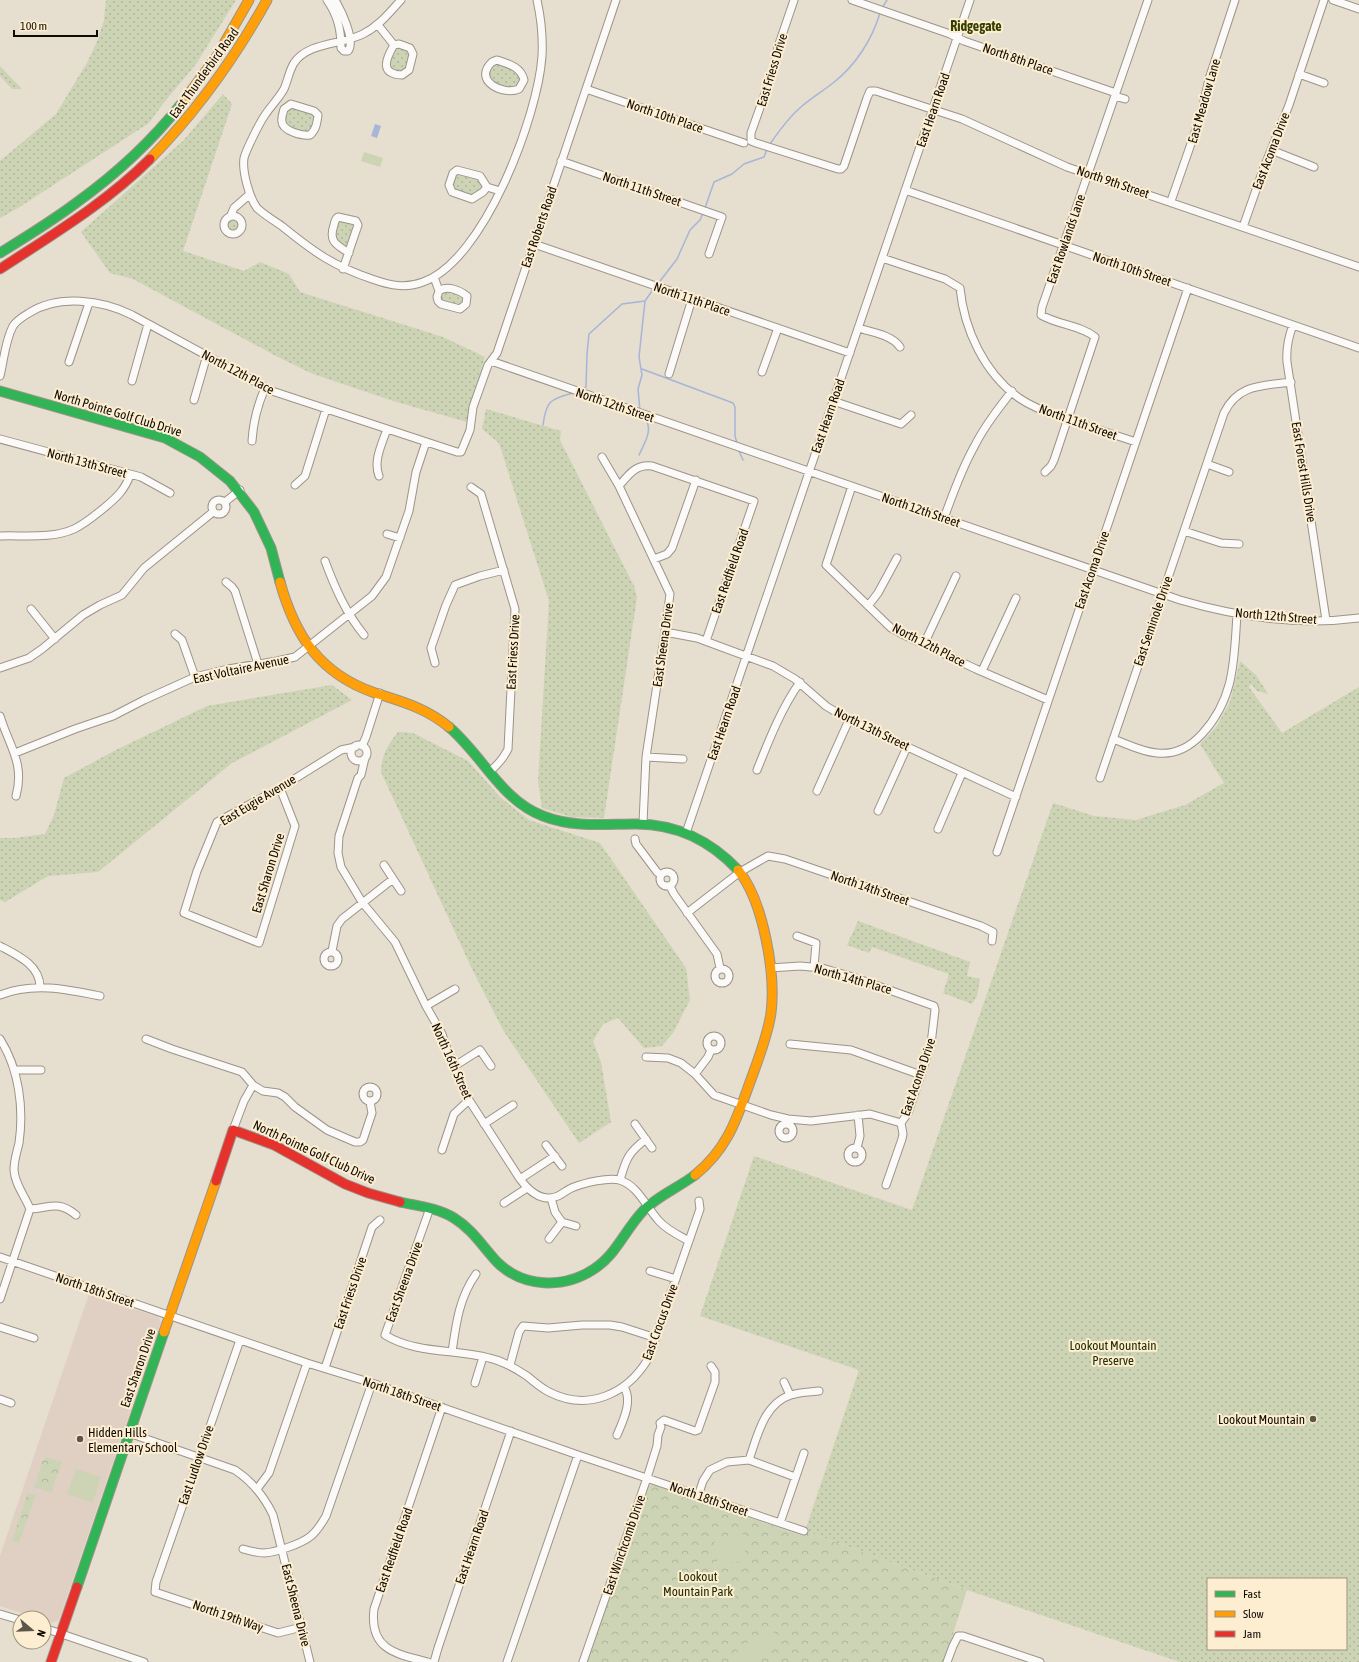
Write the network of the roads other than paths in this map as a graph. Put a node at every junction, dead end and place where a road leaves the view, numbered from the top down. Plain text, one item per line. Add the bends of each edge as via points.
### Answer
1 (249, 0) edge
2 (267, 0) edge
3 (401, 0) edge
4 (537, 0) edge
5 (616, 0) edge
6 (794, 0) edge
7 (852, 0) edge
8 (970, 0) edge
9 (1148, 0) edge
10 (1236, 0) edge
11 (1324, 0) edge
12 (1333, 0) edge
13 (330, 1) edge
14 (1359, 9) edge
15 (378, 24) junction
16 (350, 38) junction
17 (957, 38) junction
18 (341, 42) junction
19 (394, 45) junction
20 (1299, 74) junction
21 (524, 80) junction
22 (538, 82) junction
23 (1324, 83) dead end
24 (586, 89) junction
25 (1116, 94) junction
26 (1125, 99) dead end
27 (275, 102) junction
28 (284, 109) junction
29 (932, 110) junction
30 (748, 142) junction
31 (1271, 150) junction
32 (561, 161) junction
33 (1314, 167) dead end
34 (842, 169) joint
35 (1088, 174) junction
36 (488, 187) junction
37 (905, 190) junction
38 (500, 191) junction
39 (250, 194) junction
40 (1171, 201) junction
41 (230, 216) dead end
42 (1243, 227) junction
43 (534, 244) junction
44 (1063, 245) junction
45 (0, 253) edge
46 (349, 253) junction
47 (709, 254) dead end
48 (882, 258) junction
49 (1359, 267) edge
50 (0, 269) edge
51 (343, 269) junction
52 (434, 278) junction
53 (1188, 288) junction
54 (439, 291) dead end
55 (692, 299) junction
56 (89, 303) junction
57 (148, 324) junction
58 (1293, 325) junction
59 (778, 328) junction
60 (858, 328) junction
61 (0, 340) edge
62 (8, 342) junction
63 (900, 347) dead end
64 (1359, 348) edge
65 (850, 353) junction
66 (208, 357) junction
67 (491, 361) junction
68 (70, 362) dead end
69 (762, 372) dead end
70 (669, 374) dead end
71 (0, 376) edge
72 (132, 380) dead end
73 (1291, 382) junction
74 (265, 388) junction
75 (0, 391) edge
76 (1012, 391) junction
77 (194, 400) dead end
78 (833, 401) junction
79 (326, 409) junction
80 (912, 415) dead end
81 (1068, 420) junction
82 (387, 429) junction
83 (0, 439) edge
84 (252, 441) dead end
85 (426, 442) junction
86 (1136, 442) junction
87 (461, 452) joint
88 (602, 457) dead end
89 (1207, 464) junction
90 (809, 472) junction
91 (1045, 472) dead end
92 (1229, 472) dead end
93 (130, 475) junction
94 (379, 476) dead end
95 (696, 480) junction
96 (295, 485) dead end
97 (619, 486) junction
98 (852, 486) junction
99 (471, 487) dead end
100 (240, 490) junction
101 (170, 493) dead end
102 (225, 502) junction
103 (213, 512) junction
104 (944, 518) junction
105 (1184, 531) junction
106 (387, 534) dead end
107 (0, 536) edge
108 (400, 538) junction
109 (1238, 544) dead end
110 (897, 558) dead end
111 (654, 559) junction
112 (325, 561) dead end
113 (1093, 569) junction
114 (504, 570) junction
115 (956, 576) dead end
116 (226, 582) dead end
117 (1163, 594) junction
118 (1016, 598) dead end
119 (868, 606) junction
120 (31, 609) dead end
121 (348, 614) junction
122 (1237, 614) junction
123 (1359, 618) edge
124 (1326, 620) junction
125 (666, 632) junction
126 (175, 634) dead end
127 (364, 635) dead end
128 (55, 639) junction
129 (706, 641) junction
130 (924, 644) junction
131 (308, 646) junction
132 (747, 656) junction
133 (435, 663) dead end
134 (258, 664) junction
135 (0, 668) edge
136 (982, 671) junction
137 (196, 677) junction
138 (800, 682) junction
139 (380, 693) junction
140 (1048, 700) junction
141 (0, 716) edge
142 (849, 720) junction
143 (1113, 739) junction
144 (358, 746) junction
145 (907, 747) junction
146 (339, 752) junction
147 (15, 753) junction
148 (646, 757) junction
149 (365, 758) junction
150 (354, 759) junction
151 (683, 759) dead end
152 (757, 770) dead end
153 (488, 772) junction
154 (962, 773) junction
155 (358, 778) junction
156 (1100, 778) dead end
157 (280, 788) junction
158 (816, 791) dead end
159 (16, 796) dead end
160 (1016, 797) junction
161 (878, 811) dead end
162 (643, 823) junction
163 (938, 829) dead end
164 (686, 833) junction
165 (635, 839) dead end
166 (997, 852) dead end
167 (384, 865) dead end
168 (740, 872) junction
169 (661, 875) junction
170 (393, 879) junction
171 (670, 886) junction
172 (401, 891) dead end
173 (362, 902) junction
174 (687, 913) junction
175 (797, 936) dead end
176 (992, 941) dead end
177 (260, 943) joint
178 (0, 946) edge
179 (332, 951) dead end
180 (814, 967) junction
181 (720, 968) dead end
182 (770, 968) junction
183 (40, 987) junction
184 (454, 990) dead end
185 (0, 995) edge
186 (100, 996) dead end
187 (426, 1006) junction
188 (934, 1006) joint
189 (0, 1039) edge
190 (146, 1039) dead end
191 (790, 1044) dead end
192 (711, 1050) dead end
193 (646, 1057) dead end
194 (491, 1066) dead end
195 (453, 1067) junction
196 (14, 1070) junction
197 (41, 1070) dead end
198 (695, 1074) junction
199 (921, 1075) junction
200 (253, 1085) junction
201 (469, 1100) junction
202 (370, 1102) dead end
203 (513, 1105) dead end
204 (742, 1106) junction
205 (858, 1115) junction
206 (901, 1123) junction
207 (484, 1124) junction
208 (635, 1124) dead end
209 (233, 1130) junction
210 (646, 1139) junction
211 (546, 1145) dead end
212 (652, 1148) dead end
213 (857, 1148) dead end
214 (442, 1150) dead end
215 (555, 1156) junction
216 (562, 1166) dead end
217 (520, 1179) junction
218 (620, 1180) junction
219 (886, 1184) dead end
220 (527, 1188) junction
221 (551, 1198) junction
222 (699, 1201) dead end
223 (504, 1203) dead end
224 (647, 1206) junction
225 (430, 1208) junction
226 (30, 1209) junction
227 (76, 1215) dead end
228 (380, 1220) dead end
229 (562, 1222) junction
230 (576, 1226) dead end
231 (549, 1239) dead end
232 (689, 1241) junction
233 (0, 1257) edge
234 (13, 1261) junction
235 (650, 1271) dead end
236 (476, 1274) dead end
237 (676, 1280) junction
238 (0, 1299) edge
239 (170, 1315) junction
240 (0, 1327) edge
241 (34, 1338) dead end
242 (656, 1338) junction
243 (240, 1340) junction
244 (452, 1352) junction
245 (483, 1356) junction
246 (307, 1363) junction
247 (510, 1365) junction
248 (710, 1366) dead end
249 (324, 1368) junction
250 (784, 1382) dead end
251 (372, 1383) junction
252 (475, 1383) dead end
253 (624, 1387) junction
254 (818, 1391) dead end
255 (790, 1395) junction
256 (0, 1399) edge
257 (11, 1402) dead end
258 (442, 1407) junction
259 (511, 1431) junction
260 (129, 1433) junction
261 (617, 1435) dead end
262 (804, 1453) dead end
263 (578, 1455) junction
264 (199, 1457) junction
265 (749, 1460) junction
266 (795, 1477) junction
267 (647, 1478) junction
268 (257, 1488) junction
269 (698, 1496) junction
270 (780, 1523) junction
271 (804, 1531) dead end
272 (281, 1548) junction
273 (243, 1549) dead end
274 (155, 1592) joint
275 (0, 1614) edge
276 (12, 1618) edge
277 (302, 1627) junction
278 (52, 1630) edge
279 (61, 1633) junction
280 (126, 1659) edge
281 (1022, 1659) edge
282 (51, 1662) edge
283 (144, 1662) edge
284 (310, 1662) edge
285 (428, 1662) edge
286 (434, 1662) edge
287 (507, 1662) edge
288 (583, 1662) edge
289 (947, 1662) edge
290 (1040, 1662) edge

1 - 45 street, East Thunderbird Road via 225,44 167,122 124,164 85,196
2 - 50 street, East Thunderbird Road via 257,21 229,64 191,115 158,151 92,208
3 - 15 street
4 - 22 street via 542,34
5 - 24 street, East Roberts Road
6 - 30 street, East Friess Drive
7 - 17 street, North 8th Place
8 - 17 street, East Hearn Road
9 - 25 street, East Rowlands Lane
10 - 40 street, East Meadow Lane via 1209,79 1201,115
11 - 20 street, East Acoma Drive
12 - 14 street
13 - 16 street via 343,15
13 - 18 street via 340,28
15 - 16 street via 360,36
15 - 19 street
16 - 18 street
16 - 18 street via 348,52 342,50
17 - 25 street, North 8th Place
17 - 29 street, East Hearn Road
18 - 27 street via 318,46 295,61
19 - 19 street via 386,65 387,70 393,75 402,75 409,70 413,54 410,48
20 - 23 street
20 - 31 street, East Acoma Drive
21 - 21 street via 517,68 497,60 486,70 488,82 493,86 509,90 519,89
21 - 22 street
22 - 38 street via 533,106
24 - 30 street, North 10th Place
24 - 32 street, East Roberts Road
25 - 26 street
25 - 35 street, East Rowlands Lane
27 - 28 street
27 - 39 street via 244,158
28 - 28 street via 284,127 306,135 314,132 318,120 318,115 314,111 291,104
29 - 34 street, North 9th Street via 870,91
29 - 35 street, North 9th Street via 981,127
29 - 37 street, East Hearn Road
30 - 34 street, North 10th Place
31 - 33 street
31 - 42 street, East Acoma Drive
32 - 43 street, East Roberts Road
32 - 47 street, North 11th Street via 722,217
35 - 40 street, North 9th Street
35 - 44 street, East Rowlands Lane
36 - 36 street via 480,176 457,170 453,173 449,185 452,192 472,199
36 - 38 street
37 - 44 street, North 10th Street
37 - 48 street, East Hearn Road
38 - 52 street via 474,236 461,253
39 - 41 street via 234,208
39 - 51 street via 257,207 310,249
40 - 42 street, North 9th Street
42 - 49 street, North 9th Street
43 - 55 street, North 11th Place
43 - 67 street, East Roberts Road via 497,353
44 - 53 street, North 10th Street
44 - 81 street, East Rowlands Lane via 1041,315 1089,332 1095,337
46 - 46 street via 358,225 356,221 338,217 331,238
46 - 51 street
48 - 60 street, East Hearn Road
48 - 76 street, North 11th Street via 945,279 960,288 962,306 976,346 997,377
51 - 52 street via 394,286 422,283
52 - 54 street
53 - 58 street, North 10th Street
53 - 86 street, East Acoma Drive
55 - 59 street, North 11th Place
55 - 70 street
56 - 57 street, North 12th Place via 116,308
56 - 62 street, North 12th Place via 52,302 37,308 20,318 13,327
56 - 68 street
57 - 66 street, North 12th Place
57 - 72 street
58 - 64 street, North 10th Street
58 - 73 street, East Forest Hills Drive via 1286,350
59 - 65 street, North 11th Place
59 - 69 street
60 - 63 street via 891,339
60 - 65 street, East Hearn Road
61 - 62 street
62 - 71 street
65 - 78 street, East Hearn Road
66 - 74 street, North 12th Place
66 - 77 street via 204,362
67 - 87 street, East Roberts Road via 476,399 472,422
67 - 90 street, North 12th Street
73 - 89 street, East Seminole Drive via 1239,393 1224,413
73 - 124 street, East Forest Hills Drive
74 - 79 street, North 12th Place
74 - 84 street
75 - 100 street, North Pointe Golf Club Drive via 165,438 209,462
76 - 81 street, North 11th Street via 1035,407
76 - 104 street via 974,447 957,482
78 - 80 street via 901,424
78 - 90 street, East Hearn Road
79 - 82 street, North 12th Place
79 - 96 street via 305,476
81 - 86 street, North 11th Street
81 - 91 street via 1054,460
82 - 85 street, North 12th Place
82 - 94 street via 377,461
83 - 93 street, North 13th Street
85 - 87 street, North 12th Place
85 - 108 street, East Voltaire Avenue
86 - 113 street, East Acoma Drive
88 - 97 street, East Sheena Drive
89 - 92 street
89 - 105 street, East Seminole Drive
90 - 98 street, North 12th Street
90 - 132 street, East Hearn Road
93 - 101 street, North 13th Street via 148,480
93 - 107 street via 119,496 72,530 53,534
95 - 97 street via 645,465 631,472
95 - 111 street via 676,541 667,554
95 - 129 street, East Redfield Road via 754,501
97 - 111 street, East Sheena Drive
98 - 104 street, North 12th Street
98 - 119 street, North 12th Place via 826,565
99 - 114 street, East Friess Drive via 481,494
100 - 102 street
100 - 131 street, North Pointe Golf Club Drive via 262,525 285,603
102 - 103 street via 214,502
102 - 103 street via 227,507 224,513
103 - 128 street via 144,568 122,595 83,616
104 - 113 street, North 12th Street
105 - 109 street via 1221,543
105 - 117 street, East Seminole Drive
106 - 108 street
108 - 121 street, East Voltaire Avenue via 386,577 378,589
110 - 119 street
111 - 125 street, East Sheena Drive via 670,594
112 - 121 street
113 - 117 street, North 12th Street
113 - 140 street, East Acoma Drive
114 - 133 street via 455,585 431,648
114 - 153 street, East Friess Drive via 516,609 508,749 504,758
115 - 130 street
116 - 134 street via 235,592
117 - 122 street, North 12th Street via 1198,606
117 - 143 street, East Seminole Drive
118 - 136 street
119 - 130 street, North 12th Place via 891,628
120 - 128 street
121 - 127 street
121 - 131 street, East Voltaire Avenue
122 - 124 street, North 12th Street via 1270,619
122 - 143 street via 1234,655 1227,694 1217,716 1196,740 1178,751 1156,753
123 - 124 street, North 12th Street
125 - 129 street, North 13th Street
125 - 148 street, East Sheena Drive
126 - 137 street via 182,640
128 - 135 street via 29,658
129 - 132 street, North 13th Street
130 - 136 street, North 12th Place
131 - 134 street, East Voltaire Avenue via 295,657
131 - 139 street, North Pointe Golf Club Drive via 320,659 354,684
132 - 138 street, North 13th Street
132 - 164 street, East Hearn Road
134 - 137 street, East Voltaire Avenue
136 - 140 street, North 12th Place
137 - 147 street, East Voltaire Avenue via 113,716
138 - 142 street, North 13th Street via 826,706
138 - 152 street via 771,735
139 - 144 street via 366,737
139 - 153 street, North Pointe Golf Club Drive via 414,705 440,719 459,736
140 - 160 street, East Acoma Drive
141 - 147 street
142 - 145 street, North 13th Street
142 - 158 street
143 - 156 street, East Seminole Drive
144 - 146 street, East Eugie Avenue
144 - 149 street via 367,751
144 - 150 street via 352,753
145 - 154 street, North 13th Street
145 - 161 street
146 - 150 street via 350,754
146 - 157 street, East Eugie Avenue
147 - 159 street via 20,782
148 - 151 street
148 - 162 street, East Sheena Drive
149 - 150 street
149 - 155 street, North 16th Street
150 - 155 street, North 16th Street via 358,766
153 - 162 street, North Pointe Golf Club Drive via 510,796 554,821 586,826
154 - 160 street, North 13th Street
154 - 163 street
155 - 173 street, North 16th Street via 339,836 338,853 341,867
157 - 177 street, East Sharon Drive via 296,826
157 - 177 street, East Eugie Avenue via 217,822 197,871 184,913
160 - 166 street, East Acoma Drive
162 - 164 street, North Pointe Golf Club Drive via 665,826
164 - 168 street, North Pointe Golf Club Drive via 716,848
165 - 169 street via 636,844
167 - 170 street
168 - 174 street
168 - 176 street, North 14th Street via 768,856 785,859 981,926 993,932
168 - 182 street, North Pointe Golf Club Drive via 749,885 760,911
169 - 171 street via 662,884
169 - 171 street via 666,871 673,873 675,881
170 - 172 street
170 - 173 street
171 - 174 street
173 - 179 street via 337,926
173 - 187 street, North 16th Street via 395,942
174 - 181 street via 717,954
175 - 180 street via 816,943
178 - 183 street via 30,965 38,976
180 - 182 street, North 14th Place
180 - 188 street, North 14th Place via 853,977
182 - 204 street, North Pointe Golf Club Drive via 772,986 768,1030
183 - 185 street
183 - 186 street
184 - 187 street
187 - 195 street, North 16th Street via 442,1034
188 - 199 street, East Acoma Drive via 933,1037
189 - 196 street
190 - 200 street via 242,1072
191 - 199 street via 851,1050
192 - 198 street
193 - 198 street via 668,1058 681,1063
194 - 195 street via 480,1050
195 - 201 street, North 16th Street
196 - 197 street
196 - 226 street via 21,1116 14,1170 18,1187
198 - 204 street via 714,1095
199 - 206 street, East Acoma Drive via 908,1113
200 - 202 street via 263,1091 285,1097 327,1130 355,1142 360,1142 365,1134 372,1113
200 - 209 street, East Sharon Drive
201 - 207 street, North 16th Street
201 - 214 street via 454,1114
203 - 207 street
204 - 205 street via 787,1122 811,1122
204 - 224 street, North Pointe Golf Club Drive via 728,1138 715,1156 698,1173
205 - 206 street via 870,1114
205 - 213 street via 860,1136
206 - 219 street via 902,1139
207 - 217 street, North 16th Street
208 - 210 street
209 - 225 street, North Pointe Golf Club Drive via 270,1144 350,1186 388,1199
209 - 239 street, East Sharon Drive
210 - 212 street
210 - 218 street via 631,1150
211 - 215 street
215 - 216 street
215 - 217 street
217 - 220 street, North 16th Street
218 - 221 street via 581,1184
218 - 224 street via 635,1190
220 - 221 street, North 16th Street via 536,1196
220 - 223 street
221 - 229 street via 555,1212
222 - 232 street, East Crocus Drive via 700,1209
224 - 225 street, North Pointe Golf Club Drive via 616,1249 590,1273 564,1282 547,1283 520,1278 506,1270 495,1262 460,1222
224 - 232 street via 667,1229
225 - 244 street, East Sheena Drive via 385,1335 415,1347
226 - 227 street via 60,1206 68,1208
226 - 234 street
228 - 249 street, East Friess Drive via 372,1228
229 - 230 street
229 - 231 street
232 - 237 street, East Crocus Drive
233 - 234 street, North 18th Street
234 - 238 street
234 - 239 street, North 18th Street
235 - 237 street
236 - 244 street via 462,1297 456,1318
237 - 242 street, East Crocus Drive
239 - 243 street, North 18th Street
239 - 260 street, East Sharon Drive
240 - 241 street
242 - 247 street via 610,1325 548,1328 523,1326
242 - 253 street, East Crocus Drive via 641,1371
243 - 246 street, North 18th Street
243 - 264 street, East Ludlow Drive
244 - 245 street, East Crocus Drive
245 - 247 street, East Crocus Drive
245 - 252 street
246 - 249 street, North 18th Street
246 - 268 street via 269,1473
247 - 253 street, East Crocus Drive via 550,1393 571,1399 604,1397
248 - 267 street, East Winchcomb Drive via 715,1372 715,1382 698,1430 664,1420 660,1423 657,1446
249 - 251 street, North 18th Street
250 - 255 street
251 - 258 street, North 18th Street
251 - 272 street via 326,1516 312,1536
253 - 261 street via 628,1400
254 - 255 street
255 - 265 street via 771,1409 764,1420
256 - 257 street
258 - 259 street, North 18th Street
258 - 285 street, East Redfield Road via 374,1609 372,1623 375,1634 382,1644
259 - 263 street, North 18th Street
259 - 286 street, East Hearn Road
260 - 264 street, East Sheena Drive
260 - 279 street, East Sharon Drive
262 - 266 street
263 - 267 street, North 18th Street
263 - 287 street
264 - 268 street, East Sheena Drive via 235,1470
264 - 274 street, East Ludlow Drive via 156,1582
265 - 266 street
265 - 269 street via 727,1462 710,1470
266 - 270 street
267 - 269 street, North 18th Street
267 - 288 street, East Winchcomb Drive
268 - 272 street, East Sheena Drive via 273,1515
269 - 270 street, North 18th Street
270 - 271 street, North 18th Street
272 - 273 street via 266,1553 254,1553
272 - 277 street, East Sheena Drive
274 - 277 street, North 19th Way via 278,1633
275 - 276 street
277 - 284 street, East Sheena Drive
278 - 279 street
279 - 280 street
279 - 282 street, East Sharon Drive
280 - 283 street
281 - 289 street via 958,1636
281 - 290 street

